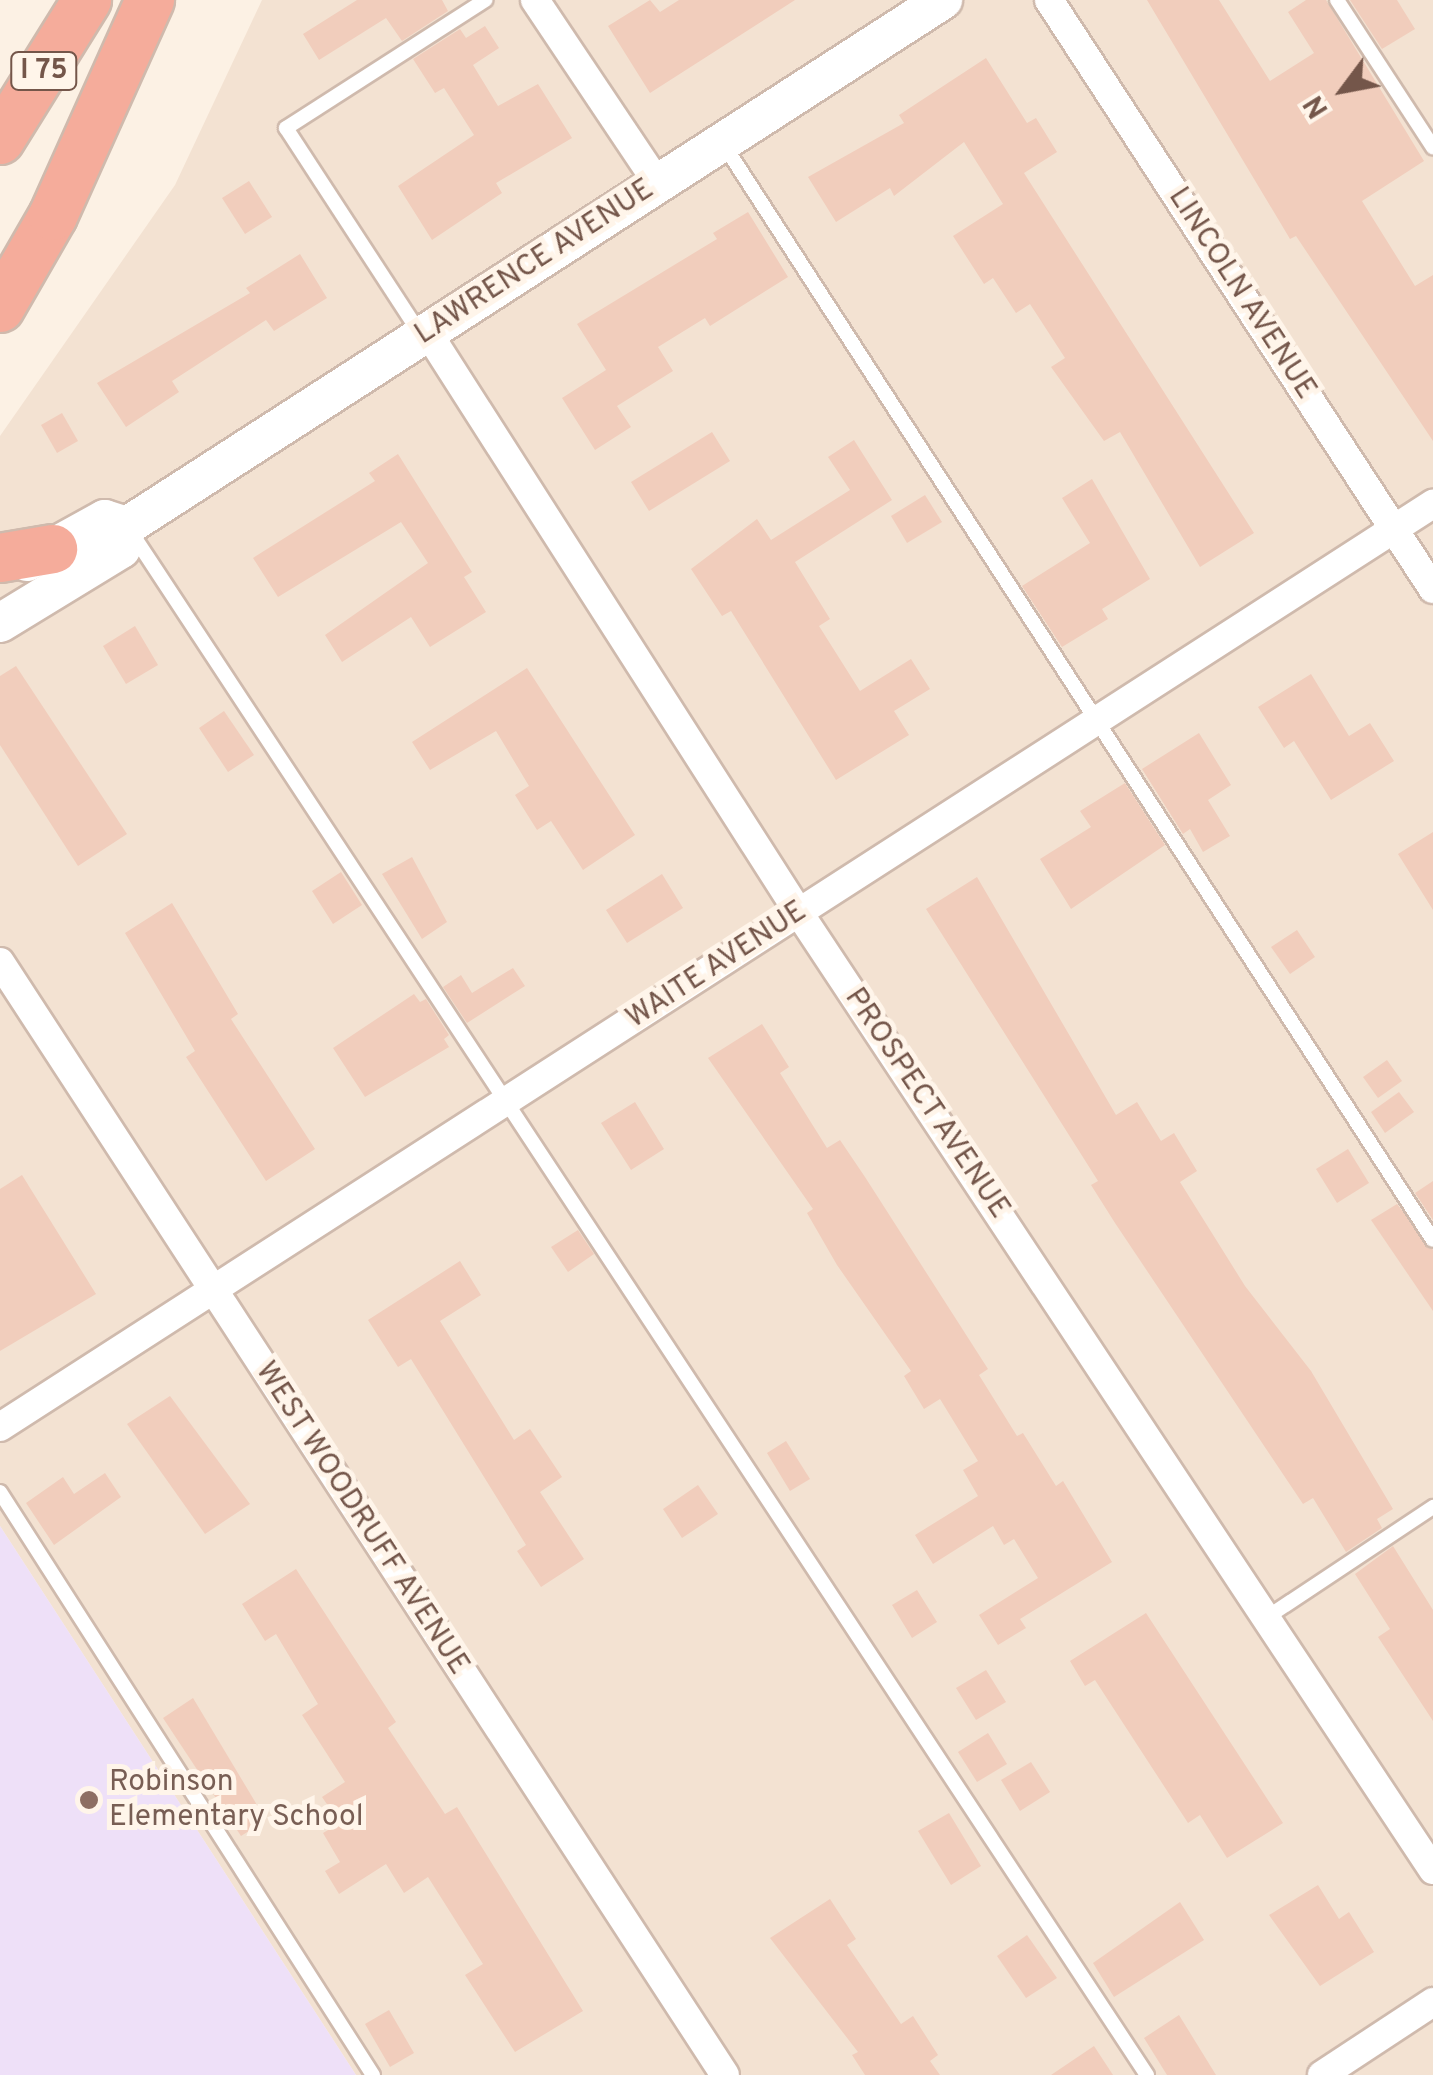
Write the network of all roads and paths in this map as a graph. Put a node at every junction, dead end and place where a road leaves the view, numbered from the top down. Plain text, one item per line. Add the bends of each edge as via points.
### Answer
1 (87, 0) edge
2 (150, 0) edge
3 (486, 0) edge
4 (535, 0) edge
5 (943, 0) edge
6 (1049, 0) edge
7 (1337, 0) edge
8 (0, 140) edge
9 (722, 142) junction
10 (1433, 147) edge
11 (658, 184) junction
12 (0, 308) edge
13 (425, 334) junction
14 (1433, 504) edge
15 (127, 526) junction
16 (1394, 529) junction
17 (54, 549) junction
18 (0, 558) edge
19 (0, 574) edge
20 (1433, 589) edge
21 (0, 623) edge
22 (1097, 721) junction
23 (799, 913) junction
24 (0, 962) edge
25 (508, 1103) junction
26 (1433, 1240) edge
27 (212, 1291) junction
28 (0, 1426) edge
29 (0, 1492) edge
30 (1433, 1507) edge
31 (1266, 1618) junction
32 (1433, 1870) edge
33 (1433, 2002) edge
34 (373, 2075) edge
35 (725, 2075) edge
36 (1147, 2075) edge
37 (1322, 2075) edge

1 - 8 highway, I 75
2 - 12 highway via 53,216
3 - 13 lane via 286,128
4 - 11 street
5 - 9 street, LAWRENCE AVENUE
6 - 16 street, LINCOLN AVENUE
7 - 10 lane
9 - 11 street, LAWRENCE AVENUE
9 - 22 lane
11 - 13 street, LAWRENCE AVENUE
13 - 15 street, LAWRENCE AVENUE
13 - 23 street, PROSPECT AVENUE
14 - 16 street, WAITE AVENUE
15 - 17 street, LAWRENCE AVENUE via 105,519
15 - 21 street, LAWRENCE AVENUE via 121,549
15 - 25 lane
16 - 20 street, LINCOLN AVENUE
16 - 22 street, WAITE AVENUE
17 - 18 highway
17 - 19 street, LAWRENCE AVENUE
22 - 23 street, WAITE AVENUE
22 - 26 lane
23 - 25 street, WAITE AVENUE
23 - 31 street, PROSPECT AVENUE
24 - 27 street, WEST WOODRUFF AVENUE
25 - 27 street, WAITE AVENUE
25 - 36 lane
27 - 28 street, WAITE AVENUE
27 - 35 street, WEST WOODRUFF AVENUE
29 - 34 lane
30 - 31 lane
31 - 32 street, PROSPECT AVENUE
33 - 37 street

